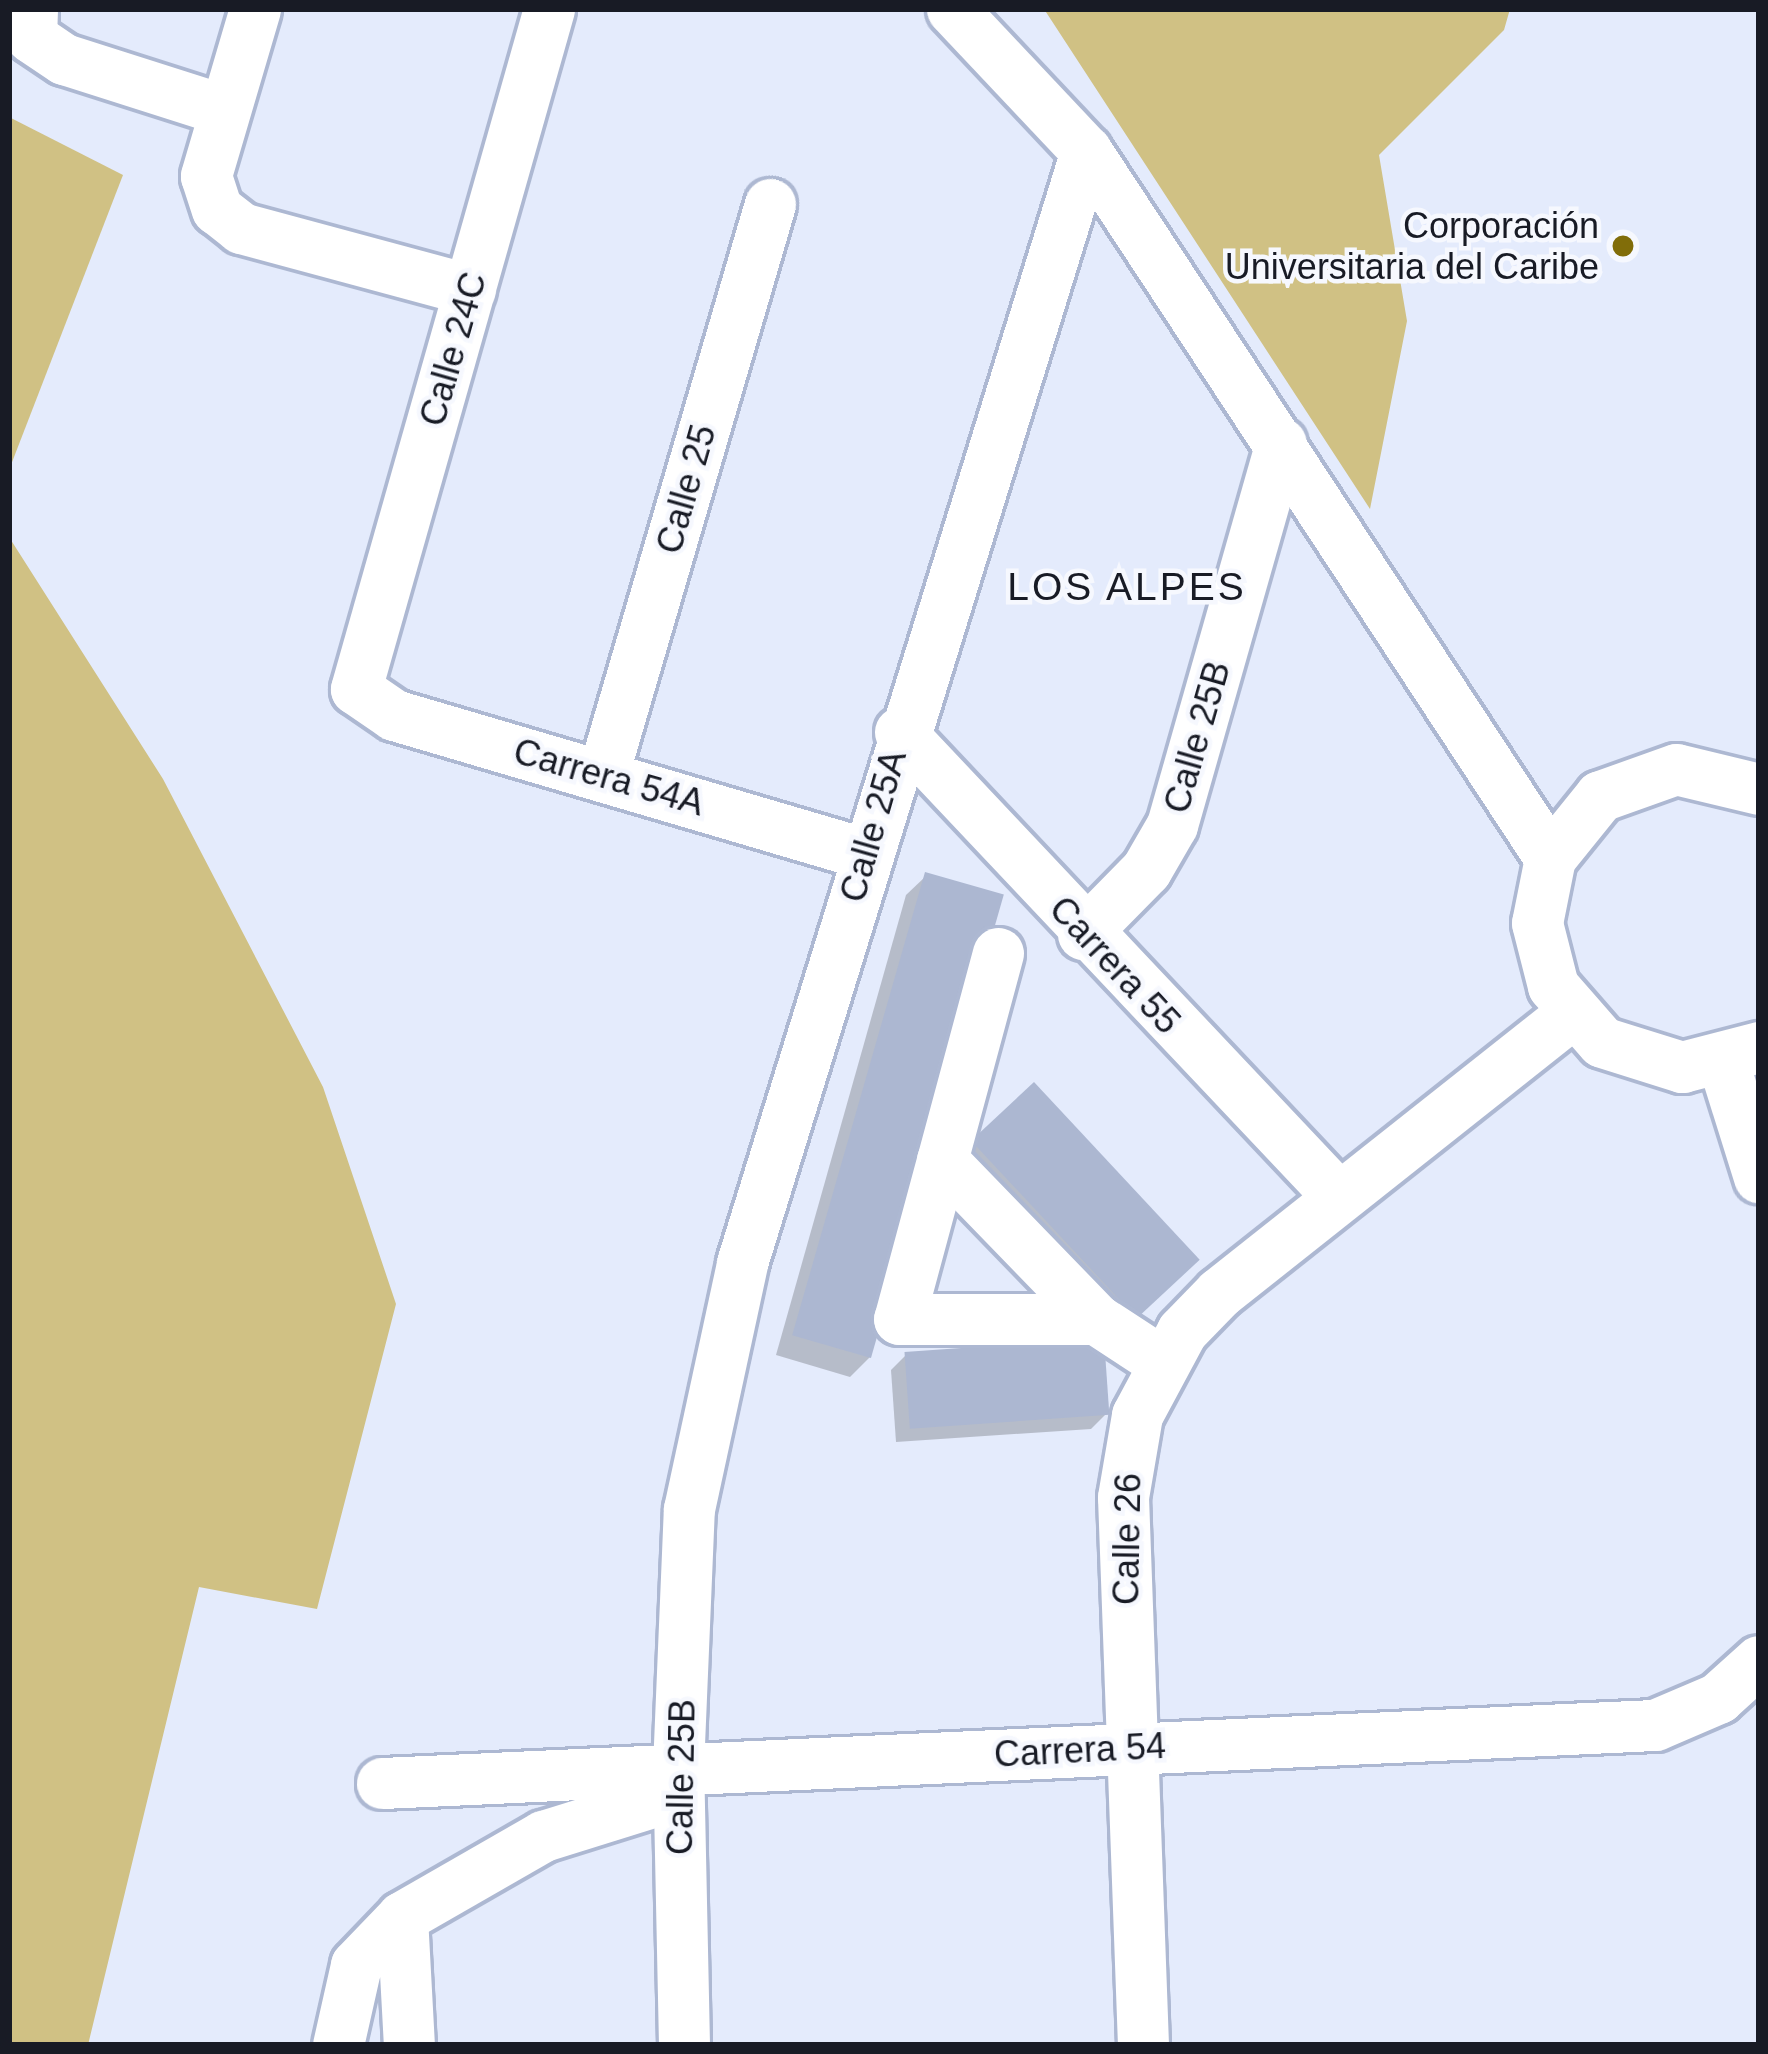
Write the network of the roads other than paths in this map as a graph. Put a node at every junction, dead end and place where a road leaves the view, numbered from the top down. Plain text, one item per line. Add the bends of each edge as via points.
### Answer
1 (255, 9) edge
2 (549, 9) edge
3 (952, 9) edge
4 (31, 23) edge
5 (224, 110) junction
6 (1086, 151) junction
7 (770, 204) dead end
8 (470, 290) junction
9 (1281, 443) junction
10 (356, 689) joint
11 (900, 732) junction
12 (603, 774) junction
13 (1759, 789) edge
14 (867, 854) junction
15 (1550, 858) junction
16 (1083, 934) junction
17 (998, 953) dead end
18 (1571, 1014) junction
19 (1741, 1054) edge
20 (942, 1160) junction
21 (1759, 1177) edge
22 (1335, 1193) junction
23 (1096, 1318) junction
24 (1162, 1362) junction
25 (689, 1509) joint
26 (1759, 1661) edge
27 (1129, 1748) junction
28 (678, 1781) junction
29 (382, 1784) dead end
30 (402, 1917) junction
31 (338, 2045) edge
32 (409, 2045) edge
33 (684, 2045) edge
34 (1143, 2045) edge

1 - 5 street
2 - 8 street, Calle 24C
3 - 6 street
4 - 5 street via 64,59
5 - 8 street via 206,176 217,209 241,228
6 - 9 street
6 - 11 street, Calle 25A
7 - 12 street, Calle 25
8 - 10 street, Calle 24C
9 - 15 street
9 - 16 street, Calle 25B via 1172,825 1146,871
10 - 12 street, Carrera 54A via 394,715
11 - 14 street, Calle 25A
11 - 16 street, Carrera 55
12 - 14 street, Carrera 54A
13 - 15 street via 1716,772 1636,777 1571,823
14 - 25 street, Calle 25A via 742,1263
15 - 18 street via 1537,922
16 - 22 street, Carrera 55
17 - 20 street
18 - 19 street via 1640,1060
18 - 22 street, Calle 26
19 - 21 street
20 - 23 street
20 - 23 street via 899,1318
22 - 24 street, Calle 26 via 1219,1293
23 - 24 street
24 - 27 street, Calle 26 via 1137,1415 1123,1497
25 - 28 street, Calle 25B
26 - 27 street, Carrera 54 via 1718,1698 1655,1724
27 - 28 street, Carrera 54
27 - 34 street, Calle 26
28 - 29 street, Carrera 54
28 - 30 street via 543,1836
28 - 33 street, Calle 25B
30 - 31 street via 356,1965
30 - 32 street

